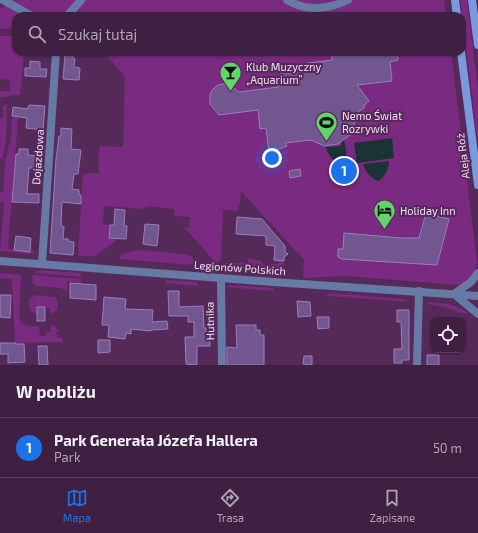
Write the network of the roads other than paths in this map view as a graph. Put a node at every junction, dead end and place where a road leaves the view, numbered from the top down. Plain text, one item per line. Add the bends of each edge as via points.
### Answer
1 (3, 0) edge
2 (81, 0) edge
3 (287, 0) edge
4 (348, 0) edge
5 (455, 0) edge
6 (472, 0) edge
7 (15, 3) edge
8 (27, 12) edge
9 (70, 12) edge
10 (456, 12) edge
11 (478, 45) edge
12 (56, 56) edge
13 (462, 56) edge
14 (478, 185) edge
15 (0, 261) edge
16 (42, 264) junction
17 (478, 273) edge
18 (221, 278) junction
19 (419, 291) junction
20 (454, 294) junction
21 (478, 296) edge
22 (478, 314) edge
23 (222, 365) edge
24 (417, 365) edge

1 - 7 street
2 - 9 street
3 - 4 street via 303,8 315,9 330,7
5 - 10 main road
6 - 11 main road
7 - 8 street
12 - 16 street, Dojazdowa
13 - 14 main road, Aleja Róż
15 - 16 street, Legionów Polskich
16 - 18 street, Legionów Polskich
17 - 20 street via 471,282
18 - 19 street, Legionów Polskich
18 - 23 street, Hutnika
19 - 20 street, Legionów Polskich
19 - 24 street
20 - 21 street, Legionów Polskich
20 - 22 street

